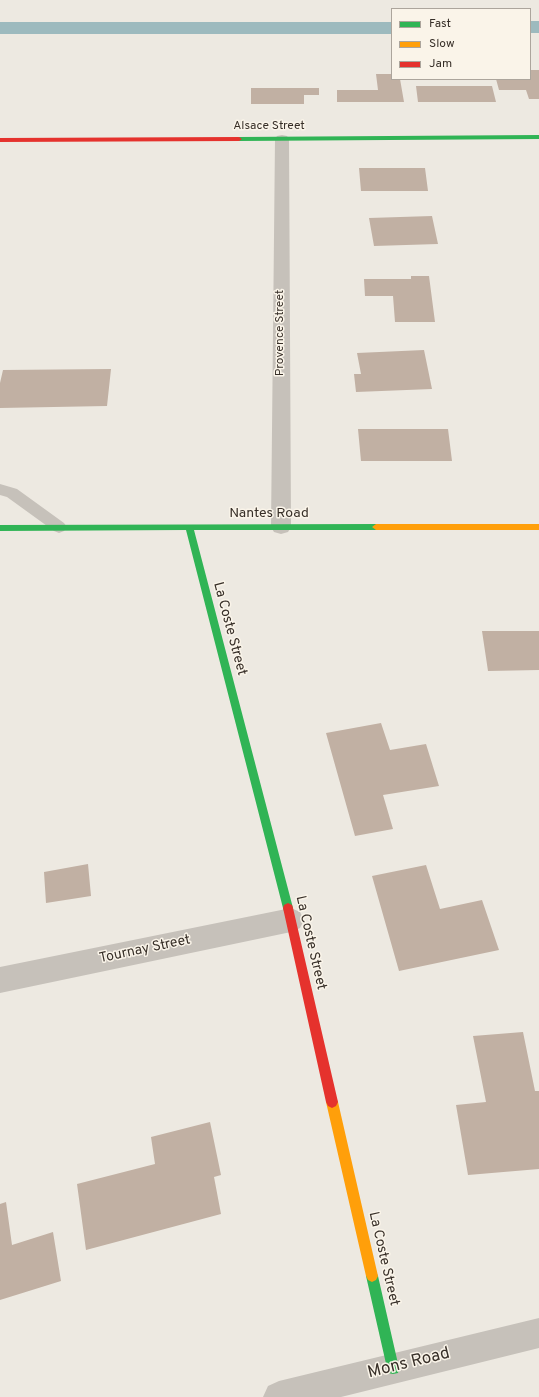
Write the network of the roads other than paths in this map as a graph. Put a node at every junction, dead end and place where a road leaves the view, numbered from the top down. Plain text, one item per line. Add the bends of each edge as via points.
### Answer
1 (539, 137) edge
2 (282, 139) junction
3 (0, 140) edge
4 (0, 489) edge
5 (59, 527) junction
6 (281, 527) junction
7 (539, 527) edge
8 (0, 528) edge
9 (189, 528) junction
10 (291, 920) junction
11 (0, 980) edge
12 (539, 1333) edge
13 (393, 1368) junction
14 (279, 1397) edge

1 - 2 street, Alsace Street
2 - 3 street, Alsace Street
2 - 6 street, Provence Street
4 - 5 lane via 12,493
5 - 8 street, Nantes Road
5 - 9 street, Nantes Road
6 - 7 street, Nantes Road
6 - 9 street, Nantes Road
9 - 10 street, La Coste Street
10 - 11 street, Tournay Street
10 - 13 street, La Coste Street
12 - 13 street, Mons Road
13 - 14 street, Mons Road

